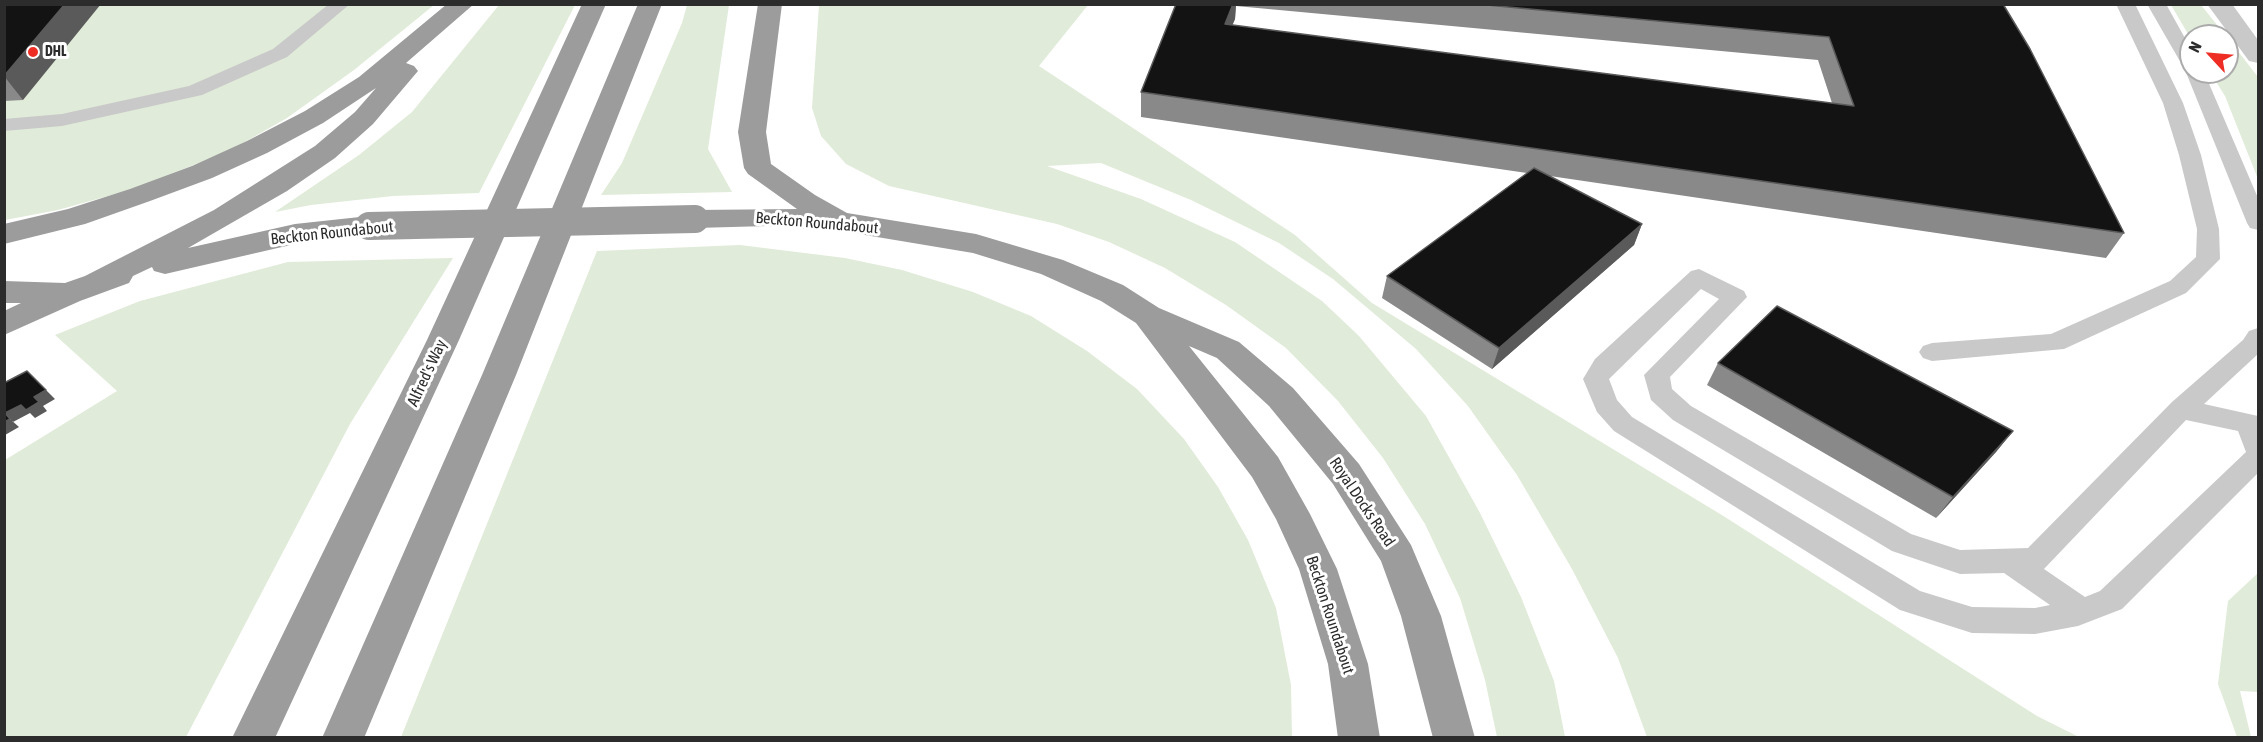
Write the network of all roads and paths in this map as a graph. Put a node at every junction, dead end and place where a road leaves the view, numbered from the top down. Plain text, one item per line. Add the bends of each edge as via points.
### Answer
1 (341, 4) edge
2 (463, 4) edge
3 (594, 4) edge
4 (650, 4) edge
5 (770, 4) edge
6 (2124, 4) edge
7 (2156, 4) edge
8 (2219, 4) edge
9 (2179, 45) edge
10 (2259, 56) edge
11 (2199, 84) edge
12 (4, 125) edge
13 (847, 222) junction
14 (2259, 224) edge
15 (4, 234) edge
16 (83, 287) junction
17 (4, 292) edge
18 (1147, 315) junction
19 (4, 324) edge
20 (2259, 337) edge
21 (1932, 352) dead end
22 (2181, 409) junction
23 (2259, 450) edge
24 (2259, 457) edge
25 (2009, 561) junction
26 (2053, 619) junction
27 (253, 738) edge
28 (343, 738) edge
29 (1359, 738) edge
30 (1454, 738) edge

1 - 12 lane via 280,52 195,92 62,120
2 - 15 highway via 368,82 257,147 140,195 75,217
2 - 16 highway via 364,118 325,152 224,218
3 - 27 highway, Alfred's Way via 443,339
4 - 28 highway via 499,375
5 - 13 highway via 752,132 758,168 805,202
6 - 21 lane via 2173,103 2208,229 2208,259 2178,287 2055,343
7 - 9 lane
8 - 10 street
11 - 14 lane
13 - 16 highway, Beckton Roundabout, bridge via 768,217 369,226 295,234 217,250
13 - 18 highway, Beckton Roundabout via 976,244 1052,267 1112,293
16 - 17 highway
16 - 19 highway, Beckton Roundabout
18 - 29 highway, Beckton Roundabout via 1264,467 1292,514 1318,569 1348,664
18 - 30 highway, Royal Docks Road via 1228,350 1281,397 1346,474 1398,556 1421,616
20 - 22 lane
22 - 23 lane via 2250,423
22 - 25 lane via 2035,560
24 - 26 lane via 2111,600
25 - 26 lane via 2076,607
25 - 26 lane via 1959,562 1902,543 1682,413 1660,393 1657,375 1735,297 1700,278 1604,366 1596,379 1606,405 1623,424 1911,601 1972,620

